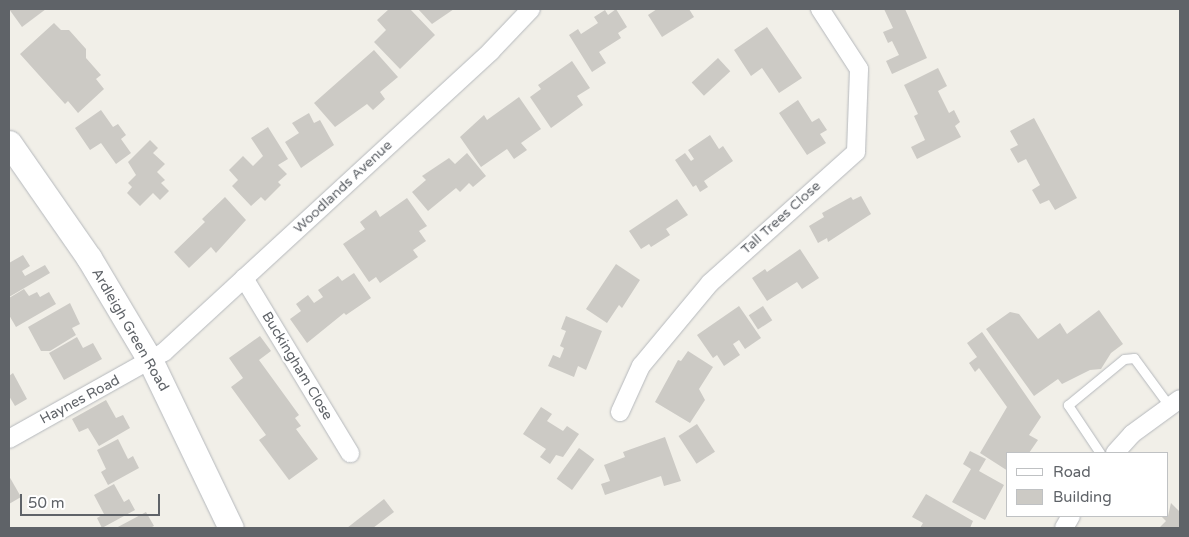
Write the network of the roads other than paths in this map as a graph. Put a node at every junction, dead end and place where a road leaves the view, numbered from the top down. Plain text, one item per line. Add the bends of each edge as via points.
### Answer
1 (531, 9) edge
2 (820, 9) edge
3 (9, 144) edge
4 (244, 278) junction
5 (151, 362) junction
6 (1175, 403) edge
7 (620, 412) dead end
8 (9, 439) edge
9 (1099, 452) edge
10 (1116, 452) edge
11 (350, 453) dead end
12 (1071, 517) edge
13 (232, 528) edge
14 (1064, 528) edge

1 - 4 street, Woodlands Avenue via 491,51
2 - 7 street, Tall Trees Close via 859,69 856,152 710,283 641,366
3 - 5 street, Ardleigh Green Road via 89,258
4 - 5 street, Woodlands Avenue
4 - 11 street, Buckingham Close
5 - 8 street, Haynes Road
5 - 13 street, Ardleigh Green Road
6 - 9 lane via 1134,358 1124,359 1068,405
6 - 10 street via 1132,434
12 - 14 street

